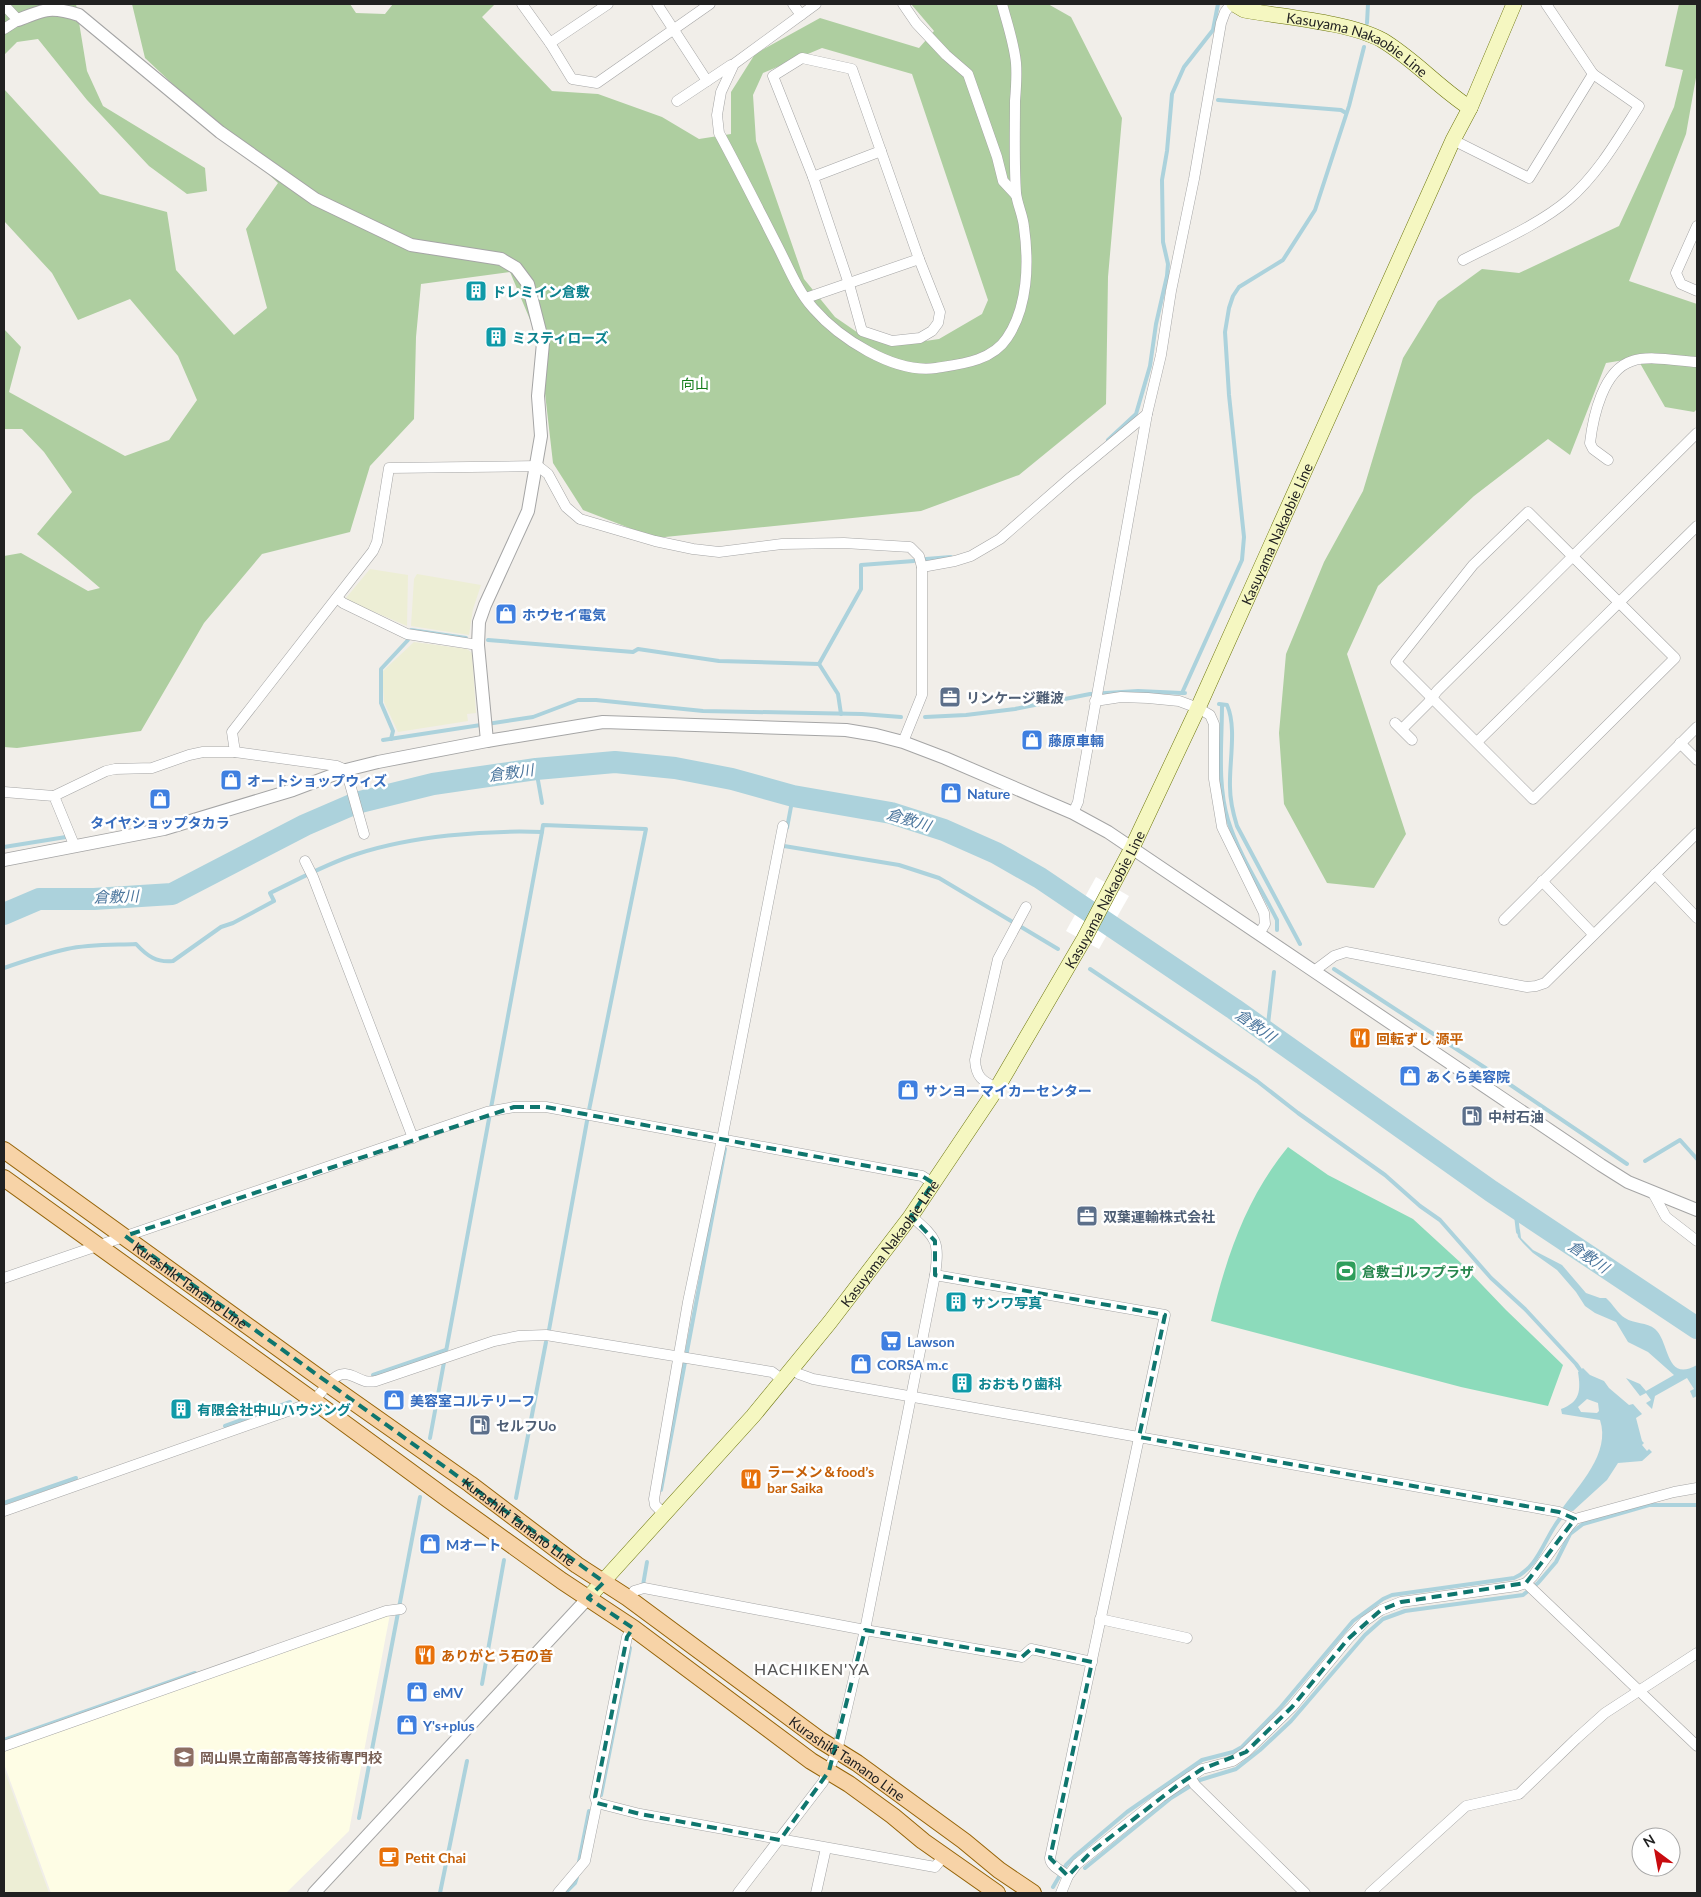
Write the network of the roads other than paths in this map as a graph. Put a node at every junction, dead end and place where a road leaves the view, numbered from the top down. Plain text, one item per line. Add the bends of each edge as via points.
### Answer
1 (522, 4) edge
2 (608, 4) edge
3 (657, 4) edge
4 (710, 4) edge
5 (793, 4) edge
6 (816, 4) edge
7 (903, 4) edge
8 (1002, 4) edge
9 (1232, 4) edge
10 (1514, 4) edge
11 (1546, 4) edge
12 (4, 5) edge
13 (801, 14) junction
14 (18, 20) junction
15 (4, 29) edge
16 (674, 30) junction
17 (550, 43) junction
18 (734, 64) junction
19 (1592, 74) junction
20 (707, 81) junction
21 (677, 100) dead end
22 (1470, 108) junction
23 (1454, 140) junction
24 (881, 151) junction
25 (813, 177) junction
26 (1016, 195) junction
27 (1697, 226) edge
28 (919, 259) junction
29 (1463, 260) dead end
30 (849, 284) junction
31 (1697, 291) edge
32 (806, 298) junction
33 (1697, 362) edge
34 (1147, 414) junction
35 (1697, 434) edge
36 (1608, 460) dead end
37 (538, 466) junction
38 (1697, 526) edge
39 (1573, 556) junction
40 (922, 566) junction
41 (337, 598) junction
42 (1619, 603) junction
43 (478, 645) junction
44 (1096, 695) junction
45 (1432, 697) junction
46 (1198, 708) junction
47 (1697, 726) edge
48 (486, 730) junction
49 (1412, 740) dead end
50 (903, 742) junction
51 (1477, 742) junction
52 (1680, 743) junction
53 (235, 752) junction
54 (1697, 760) edge
55 (347, 775) junction
56 (4, 792) edge
57 (54, 796) junction
58 (1073, 814) junction
59 (783, 826) dead end
60 (363, 832) dead end
61 (1697, 833) edge
62 (75, 847) junction
63 (1132, 848) junction
64 (4, 860) edge
65 (309, 869) dead end
66 (1655, 874) junction
67 (1542, 881) junction
68 (1026, 907) dead end
69 (1697, 918) edge
70 (1504, 920) dead end
71 (1259, 934) junction
72 (1593, 934) junction
73 (1314, 971) junction
74 (997, 1088) junction
75 (413, 1138) junction
76 (726, 1140) junction
77 (4, 1150) edge
78 (4, 1178) edge
79 (933, 1183) junction
80 (1654, 1193) junction
81 (1697, 1210) edge
82 (911, 1216) junction
83 (125, 1236) junction
84 (1697, 1241) edge
85 (98, 1246) junction
86 (935, 1275) junction
87 (4, 1278) edge
88 (684, 1357) junction
89 (788, 1374) junction
90 (328, 1384) junction
91 (910, 1398) junction
92 (314, 1401) junction
93 (1139, 1437) junction
94 (1697, 1488) edge
95 (4, 1511) edge
96 (664, 1514) junction
97 (1566, 1515) junction
98 (604, 1582) junction
99 (1530, 1587) junction
100 (634, 1591) dead end
101 (588, 1598) junction
102 (398, 1609) dead end
103 (1100, 1619) junction
104 (634, 1628) junction
105 (865, 1630) junction
106 (1187, 1638) dead end
107 (1697, 1653) edge
108 (1092, 1662) junction
109 (1639, 1691) junction
110 (4, 1746) edge
111 (1697, 1746) edge
112 (837, 1750) junction
113 (829, 1771) junction
114 (1192, 1781) junction
115 (597, 1803) junction
116 (780, 1840) junction
117 (826, 1848) junction
118 (944, 1856) junction
119 (1064, 1872) junction
120 (314, 1893) edge
121 (558, 1893) edge
122 (738, 1893) edge
123 (816, 1893) edge
124 (997, 1893) edge
125 (1033, 1893) edge
126 (1061, 1893) edge
127 (1305, 1893) edge
128 (1370, 1893) edge

1 - 17 street
2 - 17 street
3 - 16 street
4 - 16 street
5 - 13 street
6 - 13 street
7 - 26 street via 946,56 968,74 1002,181
8 - 26 street via 1016,64
9 - 22 main road, Kasuyama Nakaobie Line via 1244,10 1342,26 1380,39
9 - 34 street via 1222,23
10 - 22 main road, Kasuyama Nakaobie Line
11 - 19 street
12 - 14 street
13 - 18 street
14 - 15 street
14 - 37 street via 41,11 59,9 79,15 220,132 315,199 411,245 501,259 516,268 528,284 543,343 538,396 541,436
16 - 17 street via 597,83 572,80
16 - 20 street
18 - 20 street
18 - 32 street via 721,92 717,115 719,133
19 - 23 street via 1528,178
19 - 29 street via 1639,106 1602,164 1568,200
20 - 21 street
22 - 23 main road, Kasuyama Nakaobie Line
23 - 46 main road, Kasuyama Nakaobie Line
24 - 25 street
24 - 25 street via 852,69 802,58 773,76
24 - 28 street
25 - 30 street
26 - 32 street via 1024,226 1024,295 1018,318 1007,339 994,352 977,360 931,369 894,363 828,324
27 - 31 street via 1676,273 1681,284
28 - 30 street
28 - 30 street via 940,312 938,323 920,338 892,341 862,331
30 - 32 street
33 - 36 street via 1644,359 1631,361 1613,374 1603,388 1590,444
34 - 40 street via 1000,539 971,556
34 - 44 street
35 - 39 street
37 - 40 street via 548,474 566,507 580,519 624,533 719,552 782,544 910,547 920,556
37 - 41 street via 389,468 377,542
37 - 43 street via 528,511 479,622
38 - 42 street
39 - 42 street
39 - 45 street
39 - 45 street via 1528,512 1473,565 1396,662
40 - 50 street via 922,695
41 - 43 street via 407,634
41 - 53 street via 232,732
42 - 51 street
42 - 51 street via 1675,658 1533,800
43 - 48 street
44 - 46 street via 1148,698
44 - 58 street via 1078,802
45 - 49 street via 1398,726
45 - 51 street
46 - 63 main road, Kasuyama Nakaobie Line
46 - 71 street via 1210,715 1214,724 1214,779 1220,818 1264,914 1265,924
47 - 52 street
48 - 50 street via 636,722 846,730
48 - 55 street
50 - 58 street
52 - 54 street
52 - 67 street
53 - 55 street via 337,766
53 - 57 street via 203,752 152,768 115,769
55 - 60 street
55 - 62 street via 164,829
56 - 57 street
57 - 62 street
58 - 63 street
59 - 76 street
61 - 66 street
62 - 64 street
63 - 71 street
63 - 74 main road, Kasuyama Nakaobie Line via 1084,939
65 - 75 street
66 - 69 street
66 - 72 street
67 - 70 street
67 - 72 street
68 - 74 street via 998,959 975,1060 976,1072 984,1082
71 - 73 street
72 - 73 street via 1544,983 1536,986 1527,987 1346,952 1334,956
73 - 80 street via 1601,1165
74 - 79 main road, Kasuyama Nakaobie Line
75 - 76 street via 514,1106 588,1115
75 - 83 street
76 - 79 street via 922,1176
76 - 88 street via 688,1302
77 - 83 main road, Kurashiki Tamano Line
78 - 85 main road, Kurashiki Tamano Line
79 - 82 main road, Kasuyama Nakaobie Line
80 - 81 street
80 - 84 street via 1666,1217
82 - 86 street via 935,1241 938,1255
82 - 89 main road, Kasuyama Nakaobie Line
83 - 85 street
83 - 90 main road, Kurashiki Tamano Line
85 - 87 street
85 - 92 main road, Kurashiki Tamano Line
86 - 91 street
86 - 93 street via 1165,1315
88 - 89 street
88 - 90 street via 546,1335 519,1336 494,1341 376,1381 363,1381 346,1374 339,1375
88 - 96 street via 654,1499
89 - 91 street
89 - 96 main road, Kasuyama Nakaobie Line
90 - 92 street
90 - 98 main road, Kurashiki Tamano Line
91 - 93 street
91 - 105 street
92 - 95 street
92 - 101 main road, Kurashiki Tamano Line
93 - 97 street
93 - 103 street
94 - 97 street
96 - 98 main road, Kasuyama Nakaobie Line
97 - 99 street via 1568,1526
98 - 101 main road, Kasuyama Nakaobie Line
98 - 112 main road, Kurashiki Tamano Line
99 - 109 street
99 - 114 street via 1401,1602 1381,1610 1348,1639 1292,1707 1246,1752 1233,1761 1202,1770
100 - 105 street via 644,1588
101 - 104 main road, Kurashiki Tamano Line
101 - 120 street
102 - 110 street
103 - 106 street
103 - 108 street
104 - 113 main road, Kurashiki Tamano Line
104 - 115 street via 627,1637 595,1797
105 - 108 street via 1022,1657 1031,1649
105 - 112 street
107 - 109 street
108 - 119 street via 1050,1858 1050,1862
109 - 111 street
109 - 128 street via 1605,1714 1519,1794 1466,1806
112 - 113 street
112 - 125 main road, Kurashiki Tamano Line
113 - 116 street
113 - 118 main road, Kurashiki Tamano Line
114 - 119 street via 1161,1797
114 - 127 street
115 - 116 street
115 - 121 street via 586,1861
116 - 117 street
116 - 122 street
117 - 118 street via 935,1867
117 - 123 street
118 - 124 main road, Kurashiki Tamano Line
119 - 126 street

